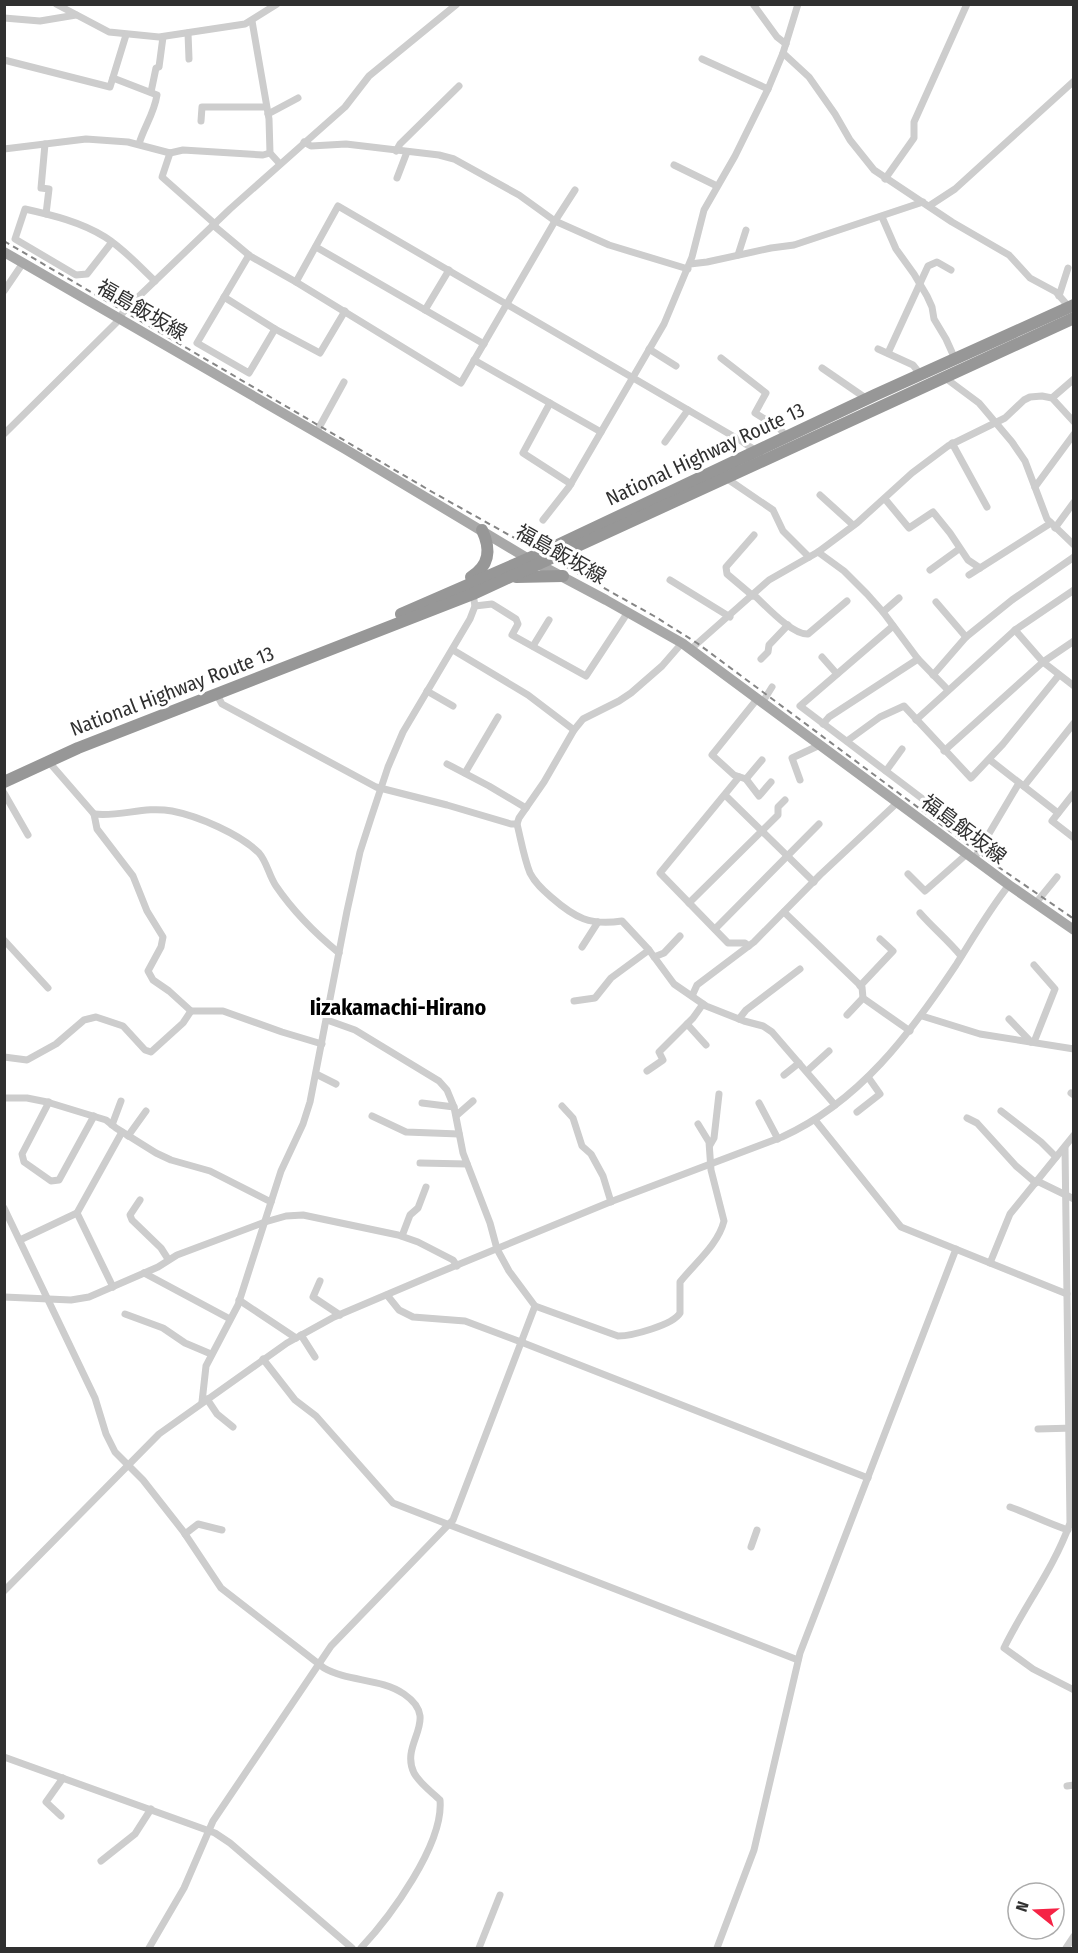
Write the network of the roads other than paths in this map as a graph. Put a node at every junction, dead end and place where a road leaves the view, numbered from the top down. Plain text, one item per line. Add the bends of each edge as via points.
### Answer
1 (56, 4) edge
2 (277, 4) edge
3 (457, 4) edge
4 (753, 4) edge
5 (798, 4) edge
6 (967, 4) edge
7 (76, 15) junction
8 (4, 18) edge
9 (252, 21) junction
10 (188, 33) junction
11 (126, 35) junction
12 (163, 37) junction
13 (786, 44) junction
14 (783, 52) junction
15 (189, 59) dead end
16 (702, 59) dead end
17 (4, 60) edge
18 (113, 78) junction
19 (1074, 81) edge
20 (459, 86) dead end
21 (768, 89) junction
22 (151, 92) junction
23 (298, 98) dead end
24 (267, 110) junction
25 (201, 121) dead end
26 (304, 142) junction
27 (45, 144) junction
28 (139, 144) junction
29 (4, 149) edge
30 (396, 151) junction
31 (407, 152) junction
32 (170, 153) junction
33 (270, 153) junction
34 (280, 164) junction
35 (674, 165) dead end
36 (396, 178) dead end
37 (885, 179) junction
38 (717, 186) junction
39 (575, 190) dead end
40 (926, 204) junction
41 (45, 214) junction
42 (882, 217) junction
43 (555, 221) junction
44 (214, 225) junction
45 (746, 230) dead end
46 (112, 242) junction
47 (316, 247) junction
48 (4, 252) edge
49 (249, 255) junction
50 (738, 255) junction
51 (23, 263) junction
52 (689, 266) junction
53 (1068, 268) dead end
54 (449, 270) junction
55 (951, 270) dead end
56 (155, 281) junction
57 (296, 282) junction
58 (920, 283) junction
59 (4, 291) edge
60 (1059, 296) junction
61 (224, 297) junction
62 (507, 304) junction
63 (425, 310) junction
64 (1072, 310) edge
65 (345, 311) junction
66 (119, 318) junction
67 (275, 329) junction
68 (484, 344) junction
69 (649, 349) junction
70 (878, 349) dead end
71 (888, 353) junction
72 (721, 358) dead end
73 (955, 359) junction
74 (474, 360) junction
75 (676, 366) dead end
76 (822, 368) dead end
77 (941, 372) junction
78 (921, 375) junction
79 (632, 377) junction
80 (1074, 379) edge
81 (344, 382) dead end
82 (1052, 398) junction
83 (867, 399) junction
84 (550, 403) junction
85 (688, 410) junction
86 (996, 422) junction
87 (1074, 422) edge
88 (601, 432) junction
89 (316, 433) junction
90 (4, 434) edge
91 (1074, 434) edge
92 (787, 437) junction
93 (665, 442) dead end
94 (952, 443) junction
95 (756, 451) junction
96 (724, 477) junction
97 (571, 484) junction
98 (1035, 488) junction
99 (820, 495) dead end
100 (885, 499) junction
101 (1074, 502) edge
102 (987, 507) dead end
103 (543, 520) dead end
104 (853, 525) junction
105 (1053, 526) junction
106 (482, 530) junction
107 (754, 535) dead end
108 (1074, 545) edge
109 (959, 549) junction
110 (818, 552) junction
111 (1074, 556) edge
112 (809, 557) junction
113 (526, 558) junction
114 (538, 564) junction
115 (980, 568) junction
116 (930, 570) dead end
117 (969, 575) dead end
118 (563, 576) junction
119 (507, 578) junction
120 (670, 580) dead end
121 (1074, 590) edge
122 (753, 596) junction
123 (899, 598) dead end
124 (474, 600) junction
125 (847, 601) dead end
126 (936, 603) dead end
127 (406, 611) junction
128 (628, 612) junction
129 (883, 612) junction
130 (730, 617) junction
131 (549, 620) dead end
132 (788, 625) junction
133 (893, 626) junction
134 (1015, 630) junction
135 (966, 637) junction
136 (355, 639) junction
137 (1074, 641) edge
138 (533, 646) junction
139 (687, 646) junction
140 (453, 650) junction
141 (822, 657) dead end
142 (761, 659) dead end
143 (918, 659) junction
144 (1043, 662) junction
145 (837, 674) junction
146 (933, 675) junction
147 (1059, 675) junction
148 (1074, 686) edge
149 (772, 687) dead end
150 (948, 690) junction
151 (427, 691) junction
152 (217, 695) junction
153 (760, 700) junction
154 (453, 706) dead end
155 (498, 717) dead end
156 (916, 720) junction
157 (1074, 723) edge
158 (823, 724) junction
159 (574, 730) junction
160 (847, 741) junction
161 (820, 745) junction
162 (902, 749) dead end
163 (944, 751) junction
164 (762, 760) dead end
165 (990, 760) junction
166 (48, 761) junction
167 (447, 764) dead end
168 (886, 771) junction
169 (465, 773) junction
170 (743, 778) junction
171 (800, 780) dead end
172 (4, 782) edge
173 (771, 782) dead end
174 (1021, 785) junction
175 (380, 789) junction
176 (4, 793) edge
177 (1074, 793) edge
178 (725, 795) junction
179 (785, 800) dead end
180 (898, 802) junction
181 (526, 808) junction
182 (1058, 813) junction
183 (94, 814) junction
184 (517, 824) junction
185 (819, 824) dead end
186 (961, 828) dead end
187 (761, 831) junction
188 (28, 835) dead end
189 (1074, 838) edge
190 (787, 856) junction
191 (971, 856) junction
192 (908, 874) dead end
193 (1057, 877) dead end
194 (814, 882) junction
195 (1009, 885) junction
196 (689, 903) junction
197 (1035, 904) junction
198 (784, 912) junction
199 (920, 913) dead end
200 (598, 922) junction
201 (715, 929) junction
202 (1074, 930) edge
203 (680, 936) dead end
204 (880, 939) dead end
205 (5, 941) edge
206 (749, 946) junction
207 (582, 947) dead end
208 (649, 950) junction
209 (339, 953) junction
210 (961, 956) junction
211 (654, 957) junction
212 (1034, 965) dead end
213 (800, 969) dead end
214 (860, 986) junction
215 (48, 988) dead end
216 (692, 996) junction
217 (863, 998) junction
218 (574, 1000) dead end
219 (703, 1004) junction
220 (191, 1011) junction
221 (847, 1015) dead end
222 (922, 1016) junction
223 (739, 1019) junction
224 (1009, 1019) dead end
225 (327, 1020) junction
226 (687, 1024) junction
227 (910, 1031) junction
228 (1033, 1042) junction
229 (322, 1044) junction
230 (706, 1045) dead end
231 (1074, 1049) edge
232 (829, 1051) dead end
233 (4, 1057) edge
234 (799, 1063) junction
235 (647, 1071) dead end
236 (807, 1071) junction
237 (316, 1074) junction
238 (784, 1075) dead end
239 (868, 1077) junction
240 (336, 1084) dead end
241 (719, 1094) dead end
242 (4, 1098) edge
243 (121, 1101) dead end
244 (473, 1101) dead end
245 (49, 1102) junction
246 (759, 1102) dead end
247 (422, 1103) dead end
248 (835, 1105) junction
249 (562, 1106) dead end
250 (454, 1107) junction
251 (146, 1111) dead end
252 (1001, 1111) dead end
253 (857, 1112) dead end
254 (457, 1115) junction
255 (94, 1116) junction
256 (372, 1116) dead end
257 (967, 1118) dead end
258 (815, 1120) junction
259 (698, 1124) dead end
260 (112, 1125) junction
261 (125, 1134) junction
262 (459, 1134) junction
263 (1074, 1135) edge
264 (778, 1139) junction
265 (710, 1145) junction
266 (1065, 1147) junction
267 (1056, 1158) junction
268 (420, 1163) dead end
269 (467, 1164) junction
270 (711, 1164) junction
271 (1036, 1182) junction
272 (426, 1187) dead end
273 (1066, 1196) junction
274 (1074, 1199) edge
275 (140, 1200) dead end
276 (272, 1202) junction
277 (611, 1202) junction
278 (4, 1208) edge
279 (77, 1213) junction
280 (266, 1222) junction
281 (402, 1236) junction
282 (20, 1240) junction
283 (497, 1249) junction
284 (956, 1249) junction
285 (168, 1259) junction
286 (990, 1263) junction
287 (457, 1266) junction
288 (144, 1273) junction
289 (320, 1281) dead end
290 (113, 1287) junction
291 (387, 1295) junction
292 (4, 1297) edge
293 (1069, 1299) edge
294 (49, 1300) junction
295 (239, 1300) junction
296 (535, 1306) junction
297 (125, 1314) dead end
298 (340, 1315) junction
299 (230, 1319) junction
300 (298, 1336) junction
301 (522, 1342) junction
302 (211, 1354) junction
303 (315, 1357) dead end
304 (263, 1359) junction
305 (204, 1400) junction
306 (233, 1427) dead end
307 (1071, 1428) edge
308 (1038, 1429) dead end
309 (128, 1465) junction
310 (868, 1478) junction
311 (1010, 1507) dead end
312 (449, 1525) junction
313 (222, 1530) dead end
314 (758, 1530) dead end
315 (1068, 1530) junction
316 (185, 1534) junction
317 (751, 1547) dead end
318 (4, 1590) edge
319 (798, 1660) junction
320 (320, 1664) junction
321 (1074, 1690) edge
322 (4, 1757) edge
323 (63, 1778) junction
324 (151, 1809) junction
325 (61, 1816) dead end
326 (208, 1830) junction
327 (101, 1861) dead end
328 (500, 1895) dead end
329 (1074, 1936) edge
330 (149, 1948) edge
331 (352, 1948) edge
332 (361, 1948) edge
333 (479, 1948) edge
334 (717, 1948) edge
335 (1066, 1948) edge

1 - 7 street
2 - 9 street
3 - 26 street via 369,76 345,106
4 - 13 street
5 - 13 street
6 - 37 street via 914,122 915,138
7 - 8 street via 40,21
7 - 11 street via 109,32
9 - 10 street
9 - 24 street
10 - 12 street
10 - 15 street
11 - 12 street
11 - 18 street
12 - 22 street
13 - 14 street
14 - 21 street
14 - 37 street via 808,77 861,155
16 - 21 street
17 - 18 street via 110,87
18 - 22 street
19 - 40 street via 956,189
20 - 30 street
21 - 38 street
22 - 28 street via 157,98
23 - 24 street
24 - 25 street via 202,107
24 - 33 street
26 - 30 street via 311,146 346,144
26 - 34 street
27 - 28 street via 86,139
27 - 29 street
27 - 41 street via 40,188 49,189
28 - 32 street
30 - 31 street
31 - 36 street
31 - 43 street via 445,156 460,162 519,195
32 - 33 street
32 - 44 street via 162,177
33 - 34 street
34 - 44 street
35 - 38 street
37 - 40 street
38 - 52 street via 704,210
39 - 43 street
40 - 42 street
40 - 60 street via 1008,255 1030,278
41 - 46 street
41 - 46 street via 25,209 15,239 76,275 87,274
42 - 50 street via 794,245
42 - 58 street via 896,249
43 - 52 street via 609,245
43 - 62 street
44 - 49 street
44 - 56 street
45 - 50 street
46 - 56 street
47 - 54 street via 338,206
47 - 57 street
47 - 63 street
48 - 51 main road, 福島飯坂線
49 - 57 street
49 - 61 street
50 - 52 street
51 - 59 street
51 - 66 main road, 福島飯坂線
52 - 69 street
53 - 60 street
54 - 62 street
54 - 63 street
55 - 58 street via 937,262 928,266
56 - 66 street
57 - 65 street
58 - 71 street
58 - 73 street
60 - 64 street
61 - 67 street
61 - 67 street via 197,343 249,374
62 - 68 street
62 - 79 street
63 - 68 street
64 - 73 highway, National Highway Route 13
64 - 77 highway, National Highway Route 13
65 - 67 street via 320,353
65 - 74 street via 461,383
66 - 89 main road, 福島飯坂線
66 - 90 street
68 - 74 street
69 - 75 street
69 - 79 street
70 - 71 street
71 - 78 street via 913,365
72 - 92 street via 766,393 755,412
73 - 77 highway, National Highway Route 13
74 - 84 street
76 - 83 street
77 - 78 highway, National Highway Route 13
77 - 86 street
77 - 96 highway, National Highway Route 13
78 - 83 highway, National Highway Route 13
79 - 85 street
79 - 88 street
80 - 82 street
81 - 89 street
82 - 86 street via 1030,397
82 - 87 street
83 - 92 highway, National Highway Route 13
84 - 88 street
84 - 97 street via 523,453
85 - 93 street
85 - 95 street
86 - 94 street
86 - 98 street via 1024,461
88 - 97 street
89 - 106 main road, 福島飯坂線
91 - 98 street
92 - 95 highway, National Highway Route 13
94 - 100 street
94 - 102 street
95 - 113 highway, National Highway Route 13
96 - 112 street via 773,510 783,531
96 - 114 highway, National Highway Route 13
97 - 103 street
98 - 105 street
99 - 104 street
100 - 104 street
100 - 109 street via 909,528 933,512
101 - 105 street
104 - 110 street
105 - 108 street
105 - 115 street
106 - 113 main road, 福島飯坂線
106 - 127 highway via 489,548 482,569
107 - 122 street via 726,567 727,574
109 - 115 street
109 - 116 street
110 - 112 street
110 - 129 street via 844,571
111 - 135 street
112 - 122 street via 769,580
113 - 114 main road, 福島飯坂線
113 - 127 highway, National Highway Route 13
114 - 118 main road, 福島飯坂線
114 - 119 highway, National Highway Route 13
115 - 117 street
118 - 119 highway
118 - 128 main road, 福島飯坂線
119 - 124 highway, National Highway Route 13
120 - 130 street
121 - 134 street
122 - 130 street
122 - 132 street
123 - 129 street
124 - 136 highway, National Highway Route 13
124 - 138 street via 492,604 516,619 518,624 512,634
124 - 140 street via 470,619
125 - 132 street via 808,634
126 - 135 street
127 - 136 highway, National Highway Route 13
128 - 138 street via 586,676
128 - 139 main road, 福島飯坂線
129 - 133 street
130 - 139 street
131 - 138 street
132 - 142 street
133 - 143 street
133 - 145 street
134 - 144 street
134 - 150 street
135 - 146 street
136 - 152 highway, National Highway Route 13
137 - 144 street
139 - 153 main road, 福島飯坂線
139 - 159 street via 631,693 583,719
140 - 151 street
140 - 159 street
141 - 145 street
143 - 146 street
143 - 158 street
144 - 147 street
144 - 163 street
145 - 158 street via 800,706
146 - 150 street
147 - 148 street
147 - 165 street
149 - 153 street
150 - 156 street
151 - 154 street
151 - 175 street via 403,732
152 - 166 highway, National Highway Route 13
152 - 175 street via 222,704
153 - 161 main road, 福島飯坂線
153 - 170 street via 712,755
155 - 169 street
156 - 160 street via 904,706 880,717
156 - 163 street
157 - 174 street
158 - 160 street
159 - 181 street
160 - 168 street
161 - 171 street via 792,758
161 - 180 main road, 福島飯坂線
162 - 168 street
163 - 165 street via 971,778
164 - 170 street
165 - 174 street
166 - 172 highway, National Highway Route 13
166 - 183 street
167 - 169 street
168 - 186 street
169 - 181 street
170 - 173 street via 759,796
170 - 178 street
174 - 182 street
174 - 191 street
175 - 184 street
175 - 209 street via 360,852
176 - 188 street
177 - 182 street
178 - 187 street
178 - 196 street via 660,873
179 - 187 street via 778,807 778,815
180 - 191 main road, 福島飯坂線
180 - 194 street
181 - 184 street
182 - 189 street via 1052,821
183 - 209 street via 170,811 218,827 258,853 289,903
183 - 220 street via 96,829 133,876 163,937 149,975
184 - 200 street via 535,882 576,917
185 - 190 street
187 - 190 street
187 - 196 street
190 - 194 street
190 - 201 street
191 - 192 street via 925,891
191 - 195 main road, 福島飯坂線
193 - 197 street
194 - 198 street
195 - 197 main road, 福島飯坂線
195 - 210 street
196 - 201 street
197 - 202 main road, 福島飯坂線
198 - 206 street
198 - 214 street
199 - 210 street
200 - 207 street
200 - 208 street via 622,921
201 - 206 street via 728,943
203 - 211 street via 664,953
204 - 214 street via 893,951
205 - 215 street
206 - 216 street via 697,985
208 - 211 street
208 - 218 street via 611,978 595,999
209 - 225 street
210 - 222 street
211 - 216 street via 674,984
212 - 228 street via 1055,989
213 - 223 street
214 - 217 street
216 - 219 street
217 - 221 street
217 - 227 street
219 - 223 street
219 - 226 street
220 - 229 street via 223,1011
220 - 233 street via 151,1052 123,1026 96,1017 84,1020 56,1044 27,1060
222 - 227 street
222 - 228 street via 980,1034
223 - 234 street via 768,1029
224 - 228 street
225 - 229 street
225 - 250 street via 355,1030 433,1076 447,1090
226 - 230 street
226 - 235 street via 659,1052 663,1060 660,1064
227 - 239 street
228 - 231 street
229 - 237 street
232 - 236 street
234 - 236 street
234 - 238 street
236 - 248 street
237 - 240 street
237 - 276 street via 303,1124 281,1171
239 - 248 street
239 - 253 street via 880,1094
241 - 265 street
242 - 245 street
243 - 260 street
244 - 254 street
245 - 255 street
245 - 255 street via 22,1154 24,1162 51,1181 59,1180
246 - 264 street
247 - 250 street
248 - 258 street
249 - 277 street via 573,1118 582,1146 603,1176
250 - 254 street
251 - 261 street
252 - 267 street
254 - 262 street
255 - 260 street
256 - 262 street via 406,1132
257 - 271 street via 977,1123
258 - 264 street
258 - 284 street via 901,1227
259 - 265 street
260 - 261 street
261 - 276 street via 171,1160 210,1171
261 - 279 street
262 - 269 street
263 - 266 street
264 - 270 street
265 - 270 street
266 - 267 street
266 - 273 street
267 - 271 street
268 - 269 street
269 - 283 street
270 - 277 street
270 - 296 street via 724,1221 717,1238 680,1282 678,1317 629,1336 618,1336
271 - 273 street
271 - 286 street via 1010,1214
272 - 281 street
273 - 274 street
273 - 293 street
275 - 285 street via 130,1215 132,1220
276 - 280 street
277 - 283 street
278 - 282 street
279 - 282 street
279 - 290 street
280 - 281 street via 303,1215
280 - 285 street
280 - 295 street
281 - 287 street via 453,1260
282 - 294 street
283 - 287 street
283 - 296 street
284 - 286 street
284 - 310 street
285 - 288 street
286 - 293 street
287 - 291 street
288 - 290 street
288 - 299 street
289 - 298 street via 313,1297
290 - 294 street via 89,1297
291 - 298 street
291 - 301 street via 413,1317 465,1321
292 - 294 street
293 - 307 street
294 - 309 street via 94,1398 106,1434 115,1452
295 - 299 street
295 - 300 street
296 - 301 street
297 - 302 street via 163,1328
298 - 300 street
299 - 302 street
300 - 303 street
300 - 304 street
301 - 310 street
301 - 312 street
302 - 305 street via 206,1366
304 - 305 street
304 - 312 street via 295,1400 316,1416 393,1503
305 - 306 street
305 - 309 street via 159,1434
307 - 308 street
307 - 315 street
309 - 316 street
309 - 318 street
310 - 319 street
311 - 315 street
312 - 319 street
312 - 320 street via 343,1633
313 - 316 street via 198,1524
314 - 317 street
315 - 321 street via 1004,1648 1033,1669
316 - 320 street via 221,1588
319 - 334 street via 754,1850
320 - 326 street
320 - 332 street via 330,1671 402,1692 415,1702 421,1725 411,1748 412,1768 440,1800 432,1844 388,1915
322 - 323 street
323 - 324 street
323 - 325 street via 46,1802
324 - 326 street
324 - 327 street via 135,1834
326 - 330 street via 189,1878
326 - 331 street via 230,1843
328 - 333 street
329 - 335 street

